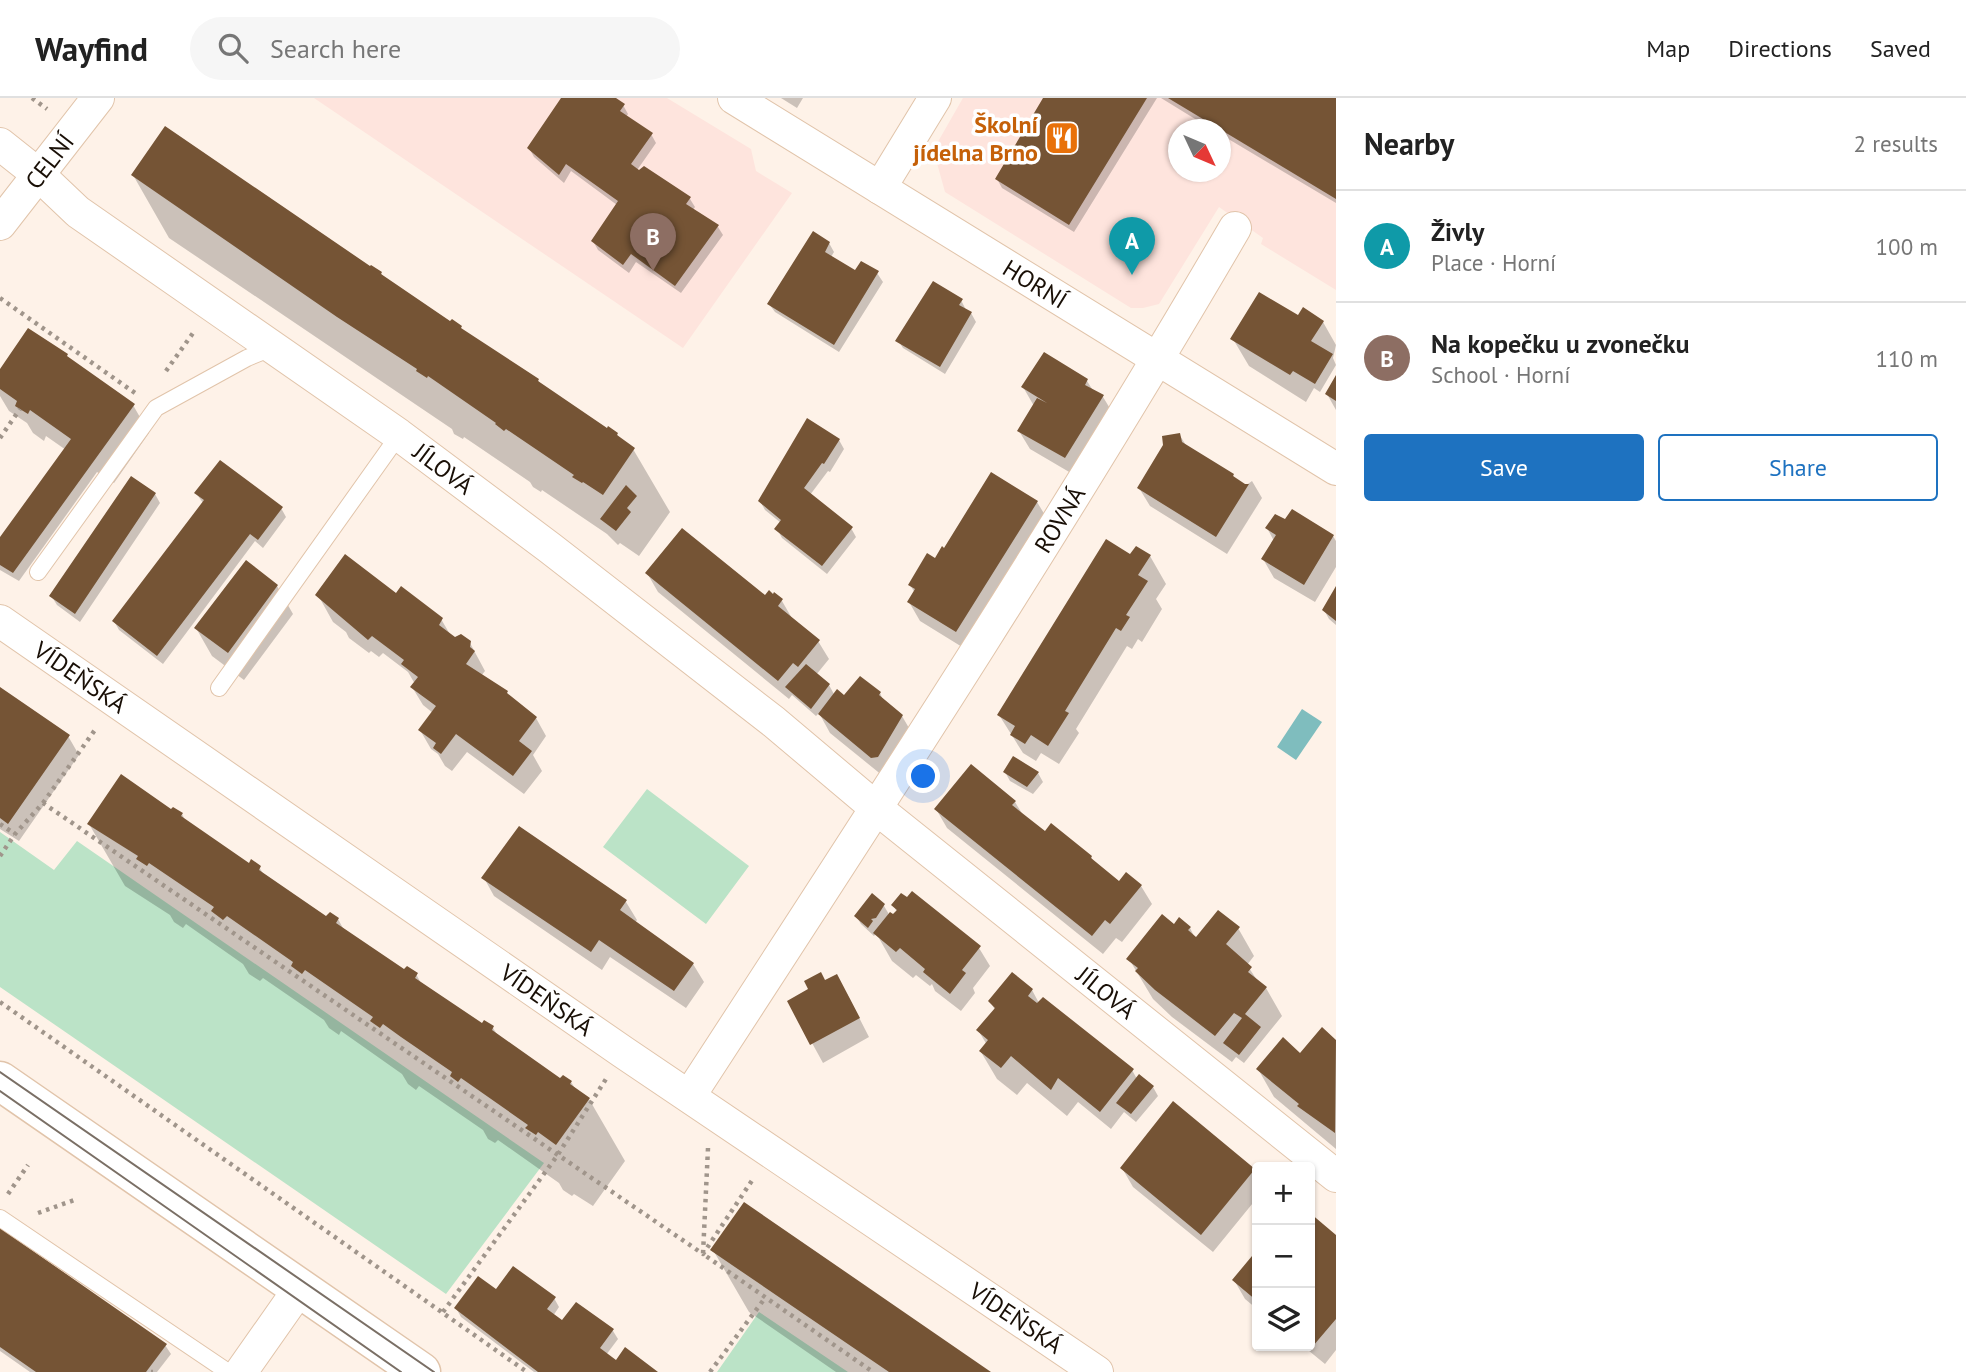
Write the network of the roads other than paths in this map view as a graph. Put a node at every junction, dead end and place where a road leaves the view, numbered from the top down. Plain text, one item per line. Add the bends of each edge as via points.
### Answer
1 (98, 98) edge
2 (734, 98) edge
3 (934, 98) edge
4 (0, 144) edge
5 (39, 176) junction
6 (880, 188) junction
7 (0, 223) edge
8 (1235, 228) dead end
9 (274, 347) junction
10 (1158, 360) junction
11 (399, 435) junction
12 (1336, 469) edge
13 (38, 572) dead end
14 (0, 621) edge
15 (219, 688) dead end
16 (876, 808) junction
17 (0, 1081) edge
18 (700, 1102) junction
19 (1336, 1176) edge
20 (4, 1221) edge
21 (300, 1288) junction
22 (229, 1372) edge
23 (241, 1372) edge
24 (421, 1372) edge
25 (1097, 1372) edge

1 - 5 street, CELNÍ
2 - 6 street, HORNÍ
3 - 6 street
4 - 5 street, JÍLOVÁ
5 - 7 street, CELNÍ
5 - 9 street, JÍLOVÁ via 78,212
6 - 10 street, HORNÍ
8 - 10 street, ROVNÁ
9 - 11 street, JÍLOVÁ
9 - 13 lane via 156,408
10 - 12 street, HORNÍ
10 - 16 street, ROVNÁ
11 - 15 lane
11 - 16 street, JÍLOVÁ via 774,722
14 - 18 street, VÍDEŇSKÁ
16 - 18 street
16 - 19 street, JÍLOVÁ
17 - 21 main road
18 - 25 street, VÍDEŇSKÁ
20 - 22 lane
21 - 23 street
21 - 24 main road

